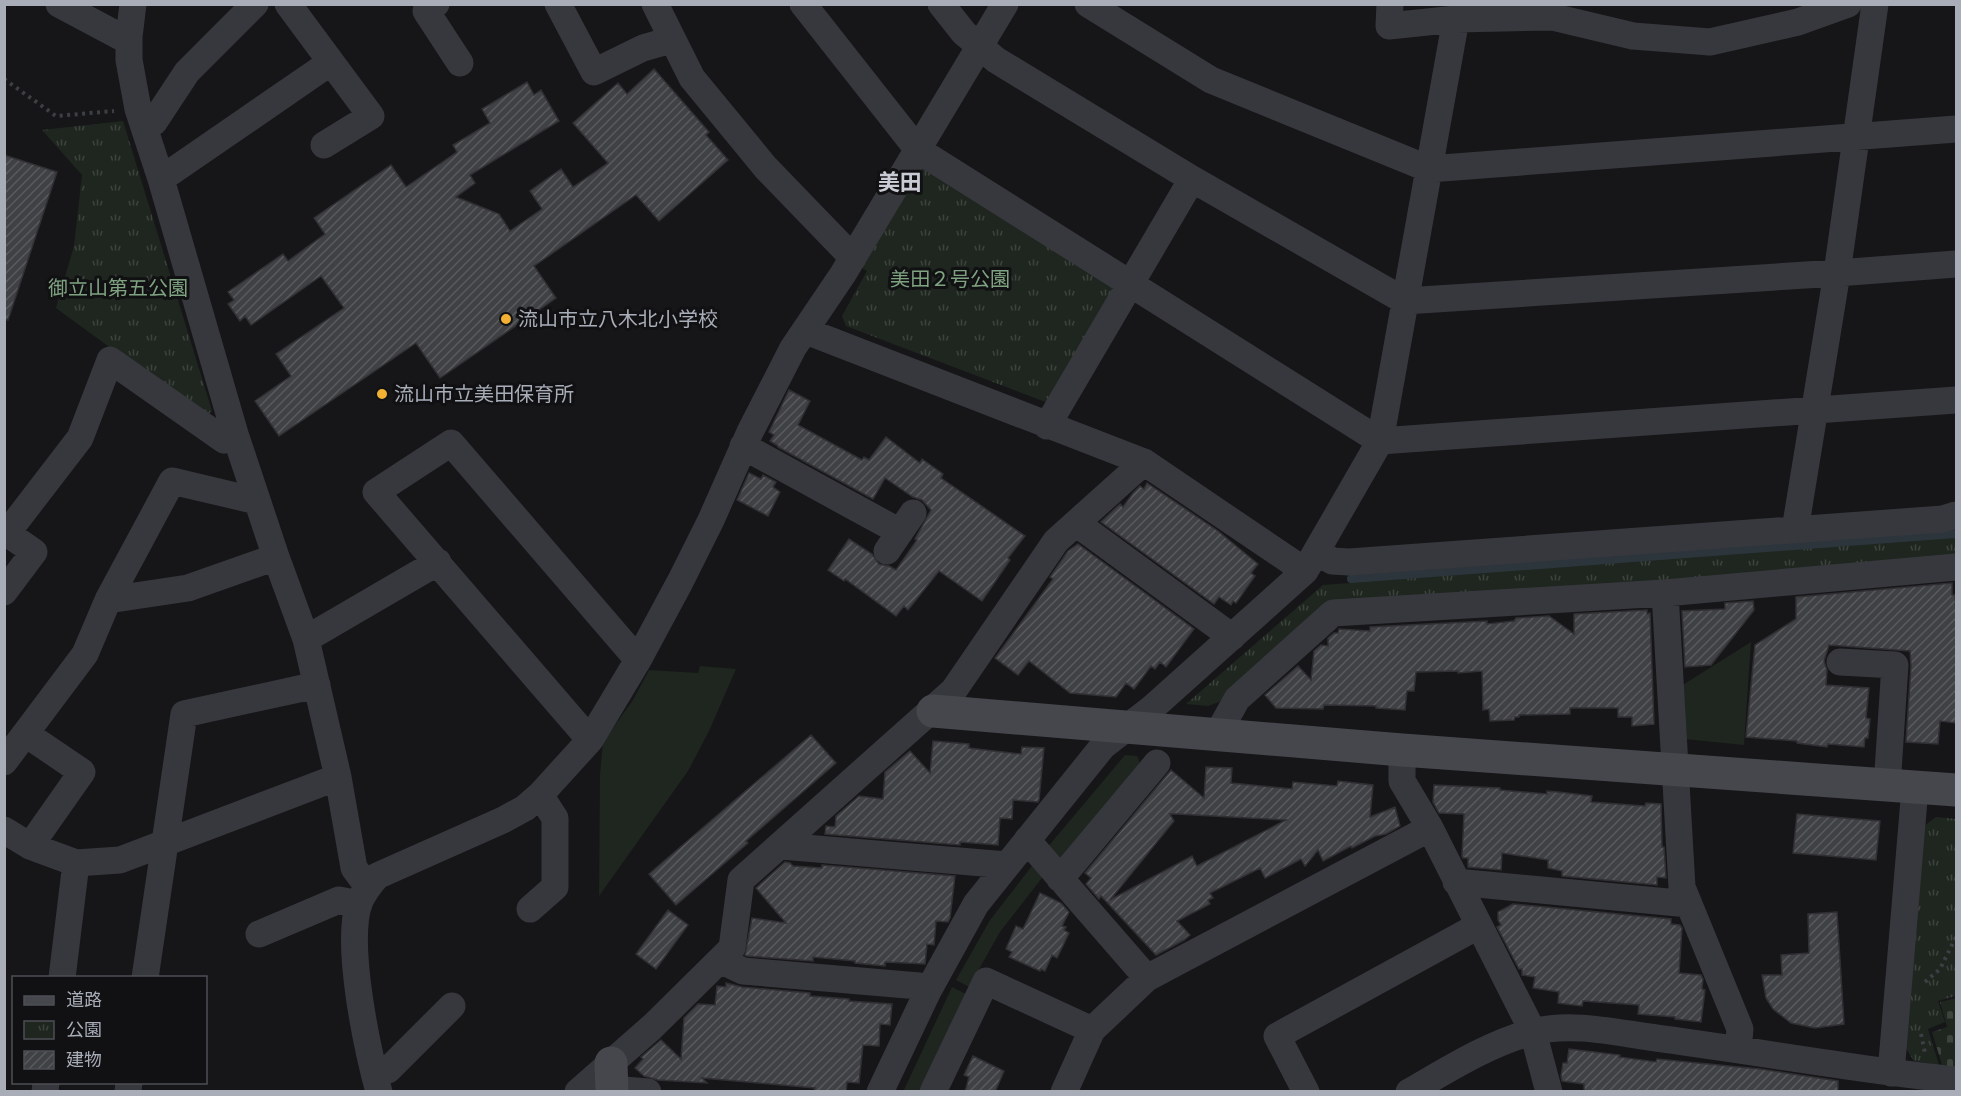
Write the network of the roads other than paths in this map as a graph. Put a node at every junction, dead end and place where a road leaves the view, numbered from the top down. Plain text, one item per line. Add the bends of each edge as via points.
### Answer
1 (59, 4) edge
2 (133, 4) edge
3 (255, 4) edge
4 (288, 4) edge
5 (436, 4) edge
6 (558, 4) edge
7 (655, 4) edge
8 (803, 4) edge
9 (941, 4) edge
10 (1005, 4) edge
11 (1088, 4) edge
12 (1390, 4) edge
13 (1848, 4) edge
14 (1875, 4) edge
15 (1456, 19) junction
16 (129, 37) junction
17 (671, 40) junction
18 (980, 48) junction
19 (331, 62) junction
20 (460, 63) dead end
21 (141, 117) junction
22 (1956, 129) edge
23 (1856, 136) junction
24 (324, 145) dead end
25 (918, 150) junction
26 (1429, 169) junction
27 (161, 179) junction
28 (1192, 179) junction
29 (853, 258) junction
30 (1956, 264) edge
31 (1837, 273) junction
32 (1130, 285) junction
33 (1405, 301) junction
34 (806, 331) junction
35 (1956, 400) edge
36 (1815, 409) junction
37 (1047, 426) junction
38 (235, 434) junction
39 (1380, 441) junction
40 (743, 447) junction
41 (1144, 462) junction
42 (257, 501) junction
43 (1956, 515) edge
44 (1076, 523) junction
45 (1795, 530) junction
46 (6, 532) edge
47 (900, 532) dead end
48 (276, 557) junction
49 (1311, 561) junction
50 (438, 562) junction
51 (1956, 567) edge
52 (4, 592) edge
53 (1665, 593) junction
54 (108, 600) junction
55 (1232, 637) junction
56 (306, 639) junction
57 (638, 660) junction
58 (1840, 662) dead end
59 (317, 685) junction
60 (933, 711) junction
61 (1126, 728) junction
62 (26, 734) junction
63 (1217, 735) junction
64 (590, 740) junction
65 (1402, 750) junction
66 (4, 762) edge
67 (1156, 763) dead end
68 (1676, 771) junction
69 (338, 777) junction
70 (1901, 787) junction
71 (1956, 790) edge
72 (540, 795) junction
73 (1430, 828) junction
74 (4, 830) edge
75 (1027, 840) junction
76 (165, 844) junction
77 (30, 846) junction
78 (781, 846) junction
79 (76, 863) junction
80 (1007, 865) junction
81 (1060, 879) junction
82 (1456, 882) junction
83 (363, 896) junction
84 (1689, 904) junction
85 (531, 909) dead end
86 (1479, 926) junction
87 (260, 934) dead end
88 (720, 960) junction
89 (62, 976) edge
90 (145, 976) edge
91 (1147, 978) junction
92 (928, 991) junction
93 (452, 1006) dead end
94 (1092, 1030) junction
95 (1533, 1032) junction
96 (1738, 1049) junction
97 (1891, 1073) junction
98 (1956, 1080) edge
99 (612, 1081) edge
100 (376, 1082) edge
101 (578, 1092) edge
102 (648, 1092) edge
103 (880, 1092) edge
104 (933, 1092) edge
105 (1064, 1092) edge
106 (1306, 1092) edge
107 (1409, 1092) edge
108 (1549, 1092) edge

1 - 16 street via 121,37
2 - 16 street
3 - 21 street via 187,72 154,122
4 - 19 street
5 - 20 street via 426,11
6 - 17 street via 594,72 643,48
7 - 17 street
8 - 25 street
9 - 18 street
10 - 18 street
11 - 26 street via 1211,80
12 - 15 street via 1389,26
13 - 15 street via 1798,22 1710,42 1633,36 1553,17
14 - 23 street
15 - 26 street
16 - 21 street via 129,60
17 - 29 street via 692,78 766,168
18 - 25 street
18 - 28 street
19 - 24 street via 371,116
19 - 27 street
21 - 27 street
22 - 23 street
23 - 26 street
23 - 31 street
25 - 29 street
25 - 32 street
26 - 33 street
27 - 38 street
28 - 32 street
28 - 33 street
29 - 34 street
30 - 31 street
31 - 33 street
31 - 36 street
32 - 37 street
32 - 39 street
33 - 39 street
34 - 37 street
34 - 40 street via 793,348
35 - 36 street
36 - 39 street
36 - 45 street
37 - 41 street
38 - 42 street
38 - 46 street via 224,441 110,360 80,438
39 - 49 street
40 - 47 street
40 - 57 street via 711,520
41 - 44 street
41 - 49 street
42 - 48 street
42 - 54 street via 172,481
43 - 45 street
44 - 55 street
44 - 60 street via 1056,541 972,666
45 - 49 street via 1349,562
46 - 52 street via 34,552
48 - 54 street via 188,588
48 - 56 street
49 - 55 street
50 - 56 street
50 - 57 street via 376,492 451,443
50 - 64 street
51 - 53 street
53 - 63 street via 1333,613 1237,699
53 - 68 street
54 - 62 street via 85,654
55 - 61 street
56 - 59 street
57 - 64 street
58 - 70 street via 1895,665
59 - 69 street
59 - 76 street via 184,714
60 - 61 street
60 - 78 street
61 - 63 street
61 - 75 street via 1103,746
62 - 66 street
62 - 77 street via 82,772
63 - 65 street
64 - 72 street
65 - 68 street
65 - 73 street via 1402,781
67 - 81 street
68 - 70 street
68 - 84 street via 1682,887
69 - 76 street
69 - 83 street via 354,868
70 - 71 street
70 - 97 street
72 - 83 street via 503,820 377,876
72 - 85 street via 555,818 555,887
73 - 82 street
73 - 91 street
74 - 77 street
75 - 80 street
75 - 81 street
76 - 79 street via 120,860
76 - 90 street
77 - 79 street
78 - 80 street
78 - 88 street via 741,880 732,948
79 - 89 street
80 - 92 street via 976,904
81 - 91 street
82 - 84 street
82 - 86 street
83 - 87 street via 339,900
83 - 100 street via 354,946
84 - 96 street via 1740,1029
86 - 95 street
86 - 106 street via 1277,1035
88 - 92 street via 743,971 919,986
88 - 99 street via 652,1027
91 - 94 street
92 - 103 street
93 - 100 street
94 - 104 street via 986,981
94 - 105 street
95 - 96 street via 1576,1028
95 - 107 street via 1472,1056
95 - 108 street
96 - 97 street
97 - 98 street
99 - 101 street
99 - 102 street

